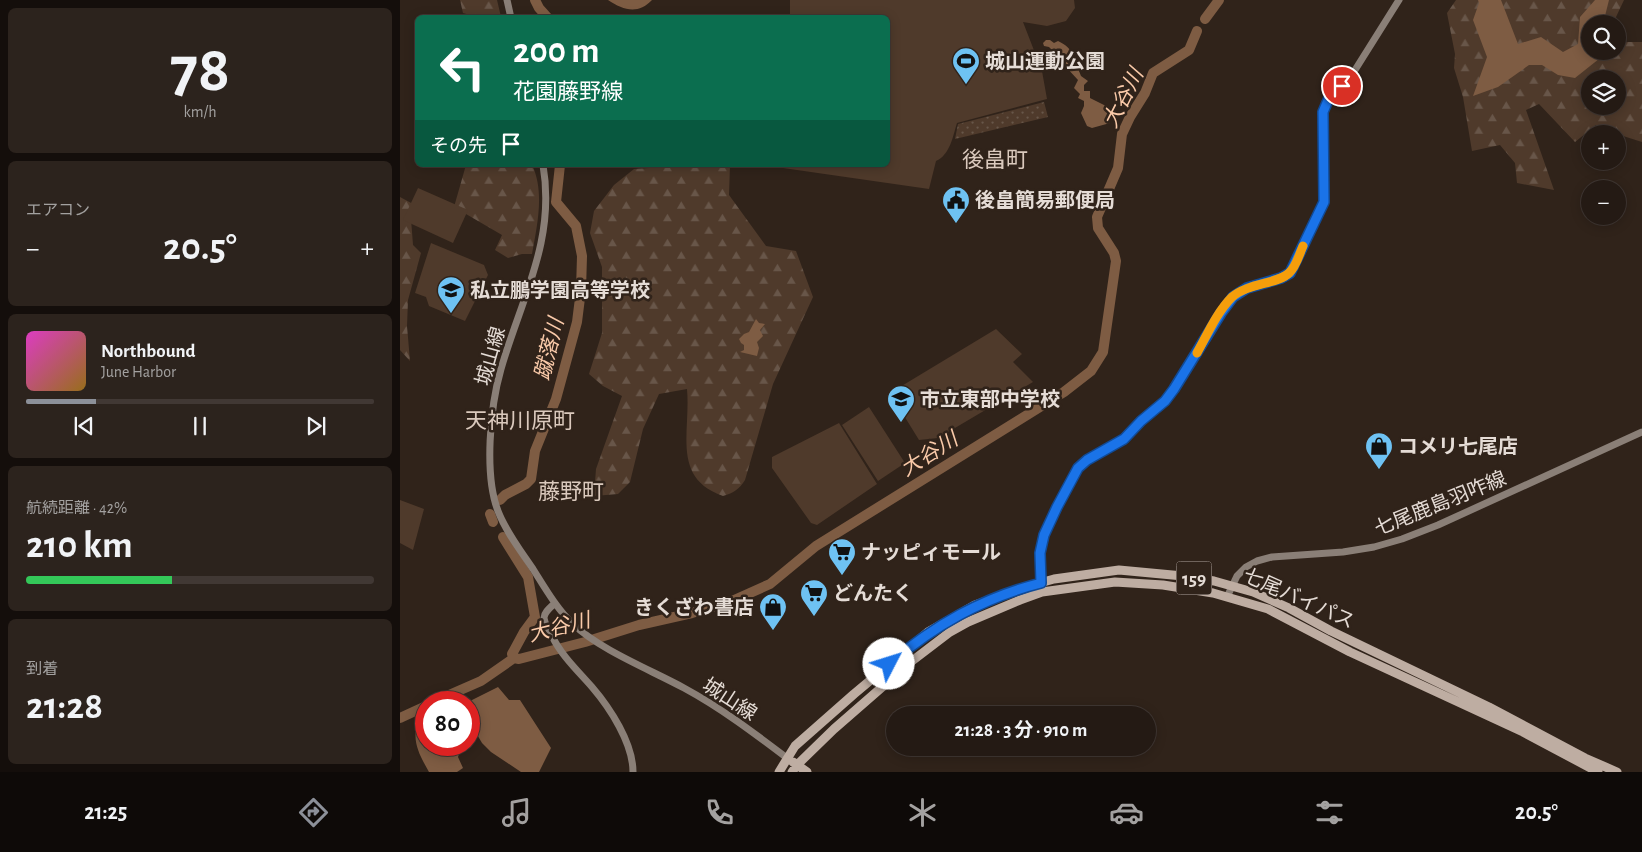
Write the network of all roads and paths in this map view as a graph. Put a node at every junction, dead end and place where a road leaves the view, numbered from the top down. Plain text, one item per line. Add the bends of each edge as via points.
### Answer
1 (507, 0) edge
2 (1399, 0) edge
3 (510, 15) edge
4 (543, 167) edge
5 (1642, 432) edge
6 (1232, 586) junction
7 (1042, 587) junction
8 (1227, 596) junction
9 (555, 603) junction
10 (787, 758) junction
11 (794, 768) edge
12 (633, 772) edge
13 (779, 772) edge
14 (807, 772) edge
15 (1598, 772) edge
16 (1617, 772) edge

1 - 3 main road
2 - 7 main road via 1350,78 1325,106 1322,128 1324,202 1294,268 1286,276 1247,288 1233,297 1165,401 1124,439 1078,468 1044,535 1040,553
4 - 9 main road, 城山線 via 546,184 544,232 498,382 490,470 498,512
5 - 6 main road, 七尾鹿島羽咋線 via 1402,539 1342,552 1257,561 1237,576
6 - 7 highway, 七尾バイパス / 159 via 1183,576 1119,570 1078,575
6 - 8 main road, 七尾鹿島羽咋線
6 - 16 highway, 七尾バイパス / 159 via 1289,608
7 - 8 highway, 七尾バイパス / 159 via 1115,582 1162,585
7 - 10 highway, 七尾バイパス / 159 via 1022,588 975,605 928,632 854,694
7 - 11 highway, 七尾バイパス / 159 via 950,632 912,661
8 - 15 highway, 七尾バイパス / 159 via 1268,609 1350,652 1523,732
9 - 10 main road, 城山線 via 588,636 726,713
9 - 12 main road via 544,619 562,652 617,723 628,744
10 - 11 highway
10 - 13 highway, 159
11 - 14 highway

